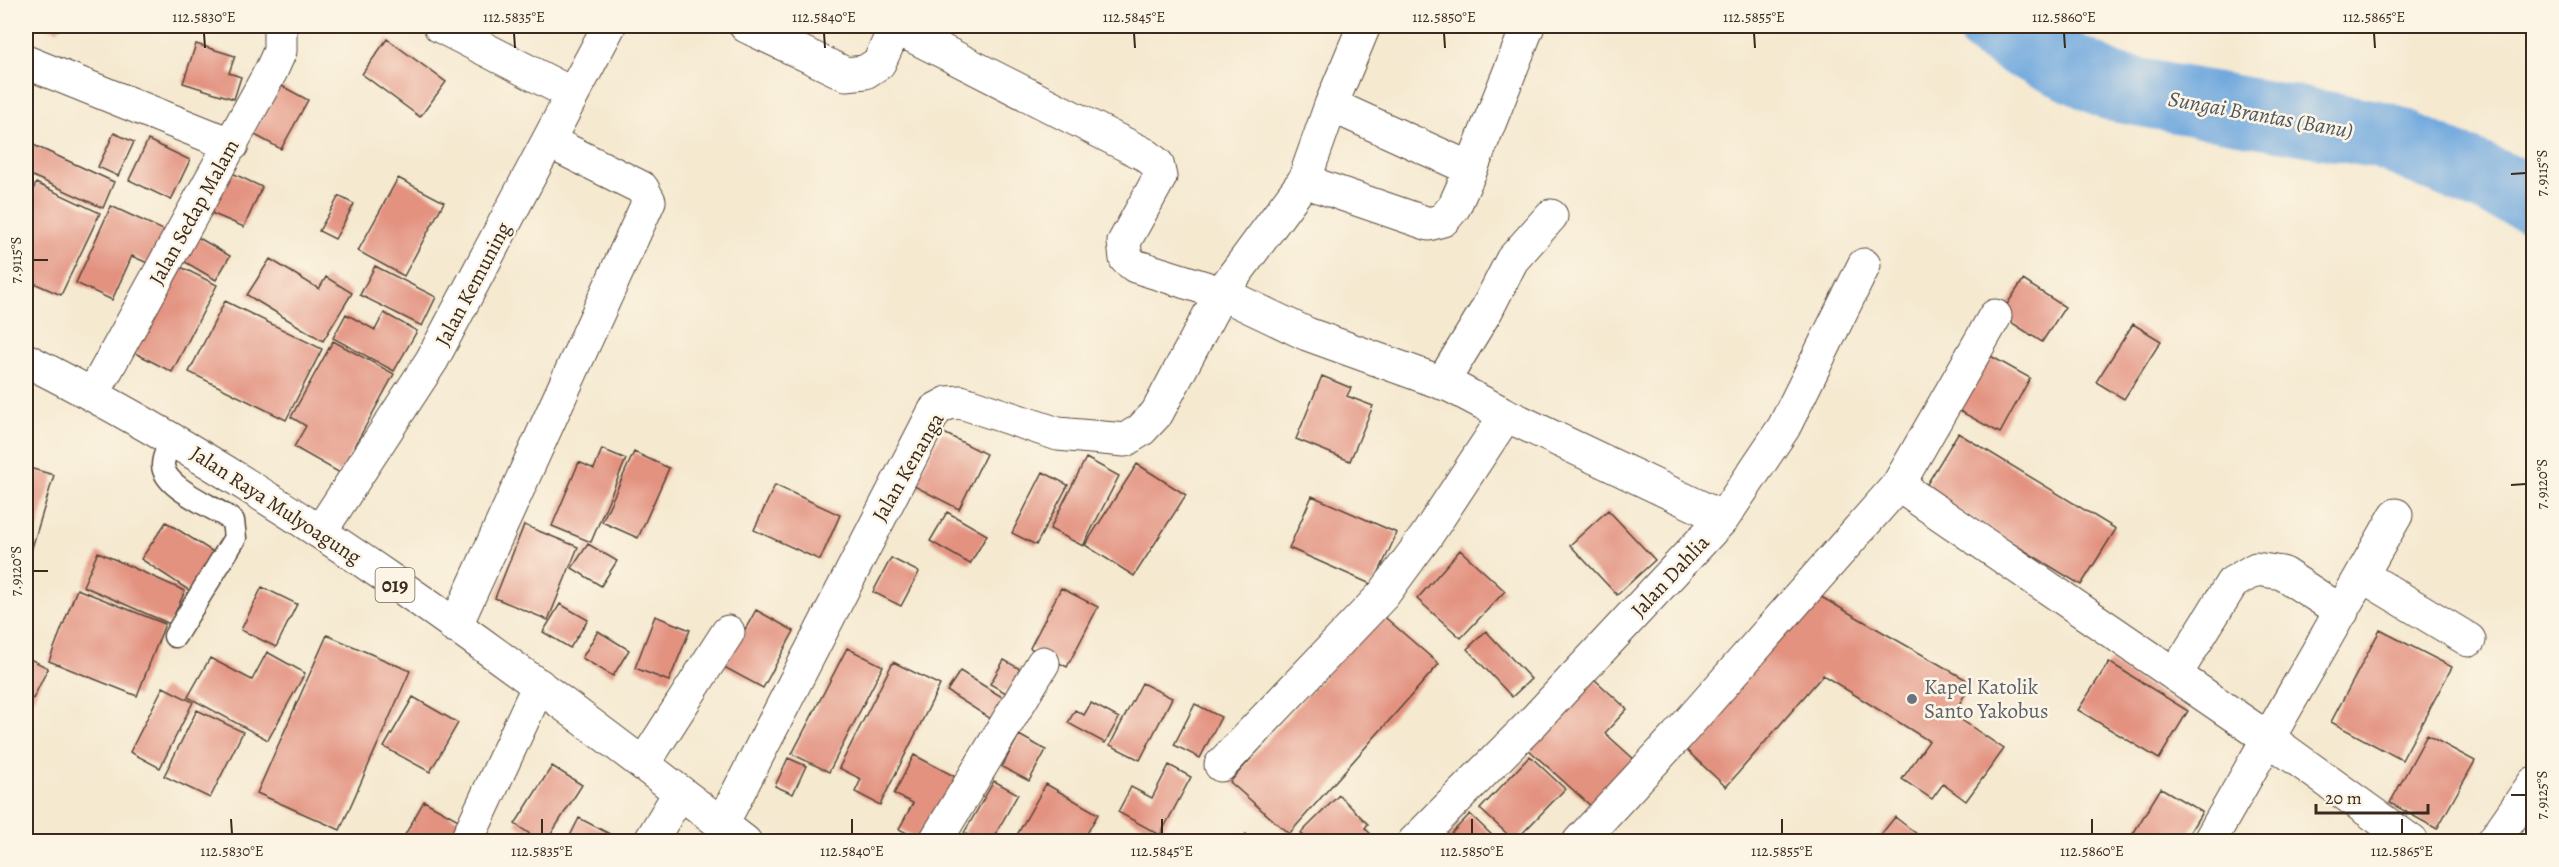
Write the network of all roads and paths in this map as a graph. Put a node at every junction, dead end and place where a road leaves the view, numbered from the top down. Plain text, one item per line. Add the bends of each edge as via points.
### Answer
1 (280, 26) edge
2 (440, 26) edge
3 (609, 26) edge
4 (746, 26) edge
5 (896, 26) edge
6 (1364, 26) edge
7 (1528, 26) edge
8 (26, 62) edge
9 (572, 94) junction
10 (1331, 105) junction
11 (548, 141) junction
12 (231, 145) junction
13 (1471, 169) junction
14 (1304, 181) junction
15 (1551, 216) dead end
16 (1864, 265) dead end
17 (1221, 292) junction
18 (1995, 316) dead end
19 (26, 360) edge
20 (1442, 382) junction
21 (93, 394) junction
22 (1506, 415) junction
23 (172, 437) junction
24 (1898, 485) junction
25 (2396, 515) dead end
26 (1723, 518) junction
27 (320, 532) junction
28 (2363, 576) junction
29 (2342, 612) junction
30 (455, 627) junction
31 (728, 632) dead end
32 (176, 636) dead end
33 (2469, 640) dead end
34 (1043, 663) dead end
35 (2175, 675) junction
36 (539, 685) junction
37 (2269, 739) junction
38 (644, 763) junction
39 (1221, 765) dead end
40 (2534, 783) edge
41 (680, 792) junction
42 (733, 833) edge
43 (466, 842) edge
44 (650, 842) edge
45 (935, 842) edge
46 (1414, 842) edge
47 (1579, 842) edge
48 (2209, 842) edge
49 (2412, 842) edge
50 (2493, 842) edge

1 - 12 street, Jalan Sedap Malam via 280,51
2 - 9 street
3 - 9 street, Jalan Kemuning
4 - 5 street via 846,74 865,72 879,63
5 - 17 street via 1152,159 1160,177 1124,243 1126,259 1135,266
6 - 10 street, Jalan Kenanga
7 - 13 street
8 - 12 street
9 - 11 street, Jalan Kemuning
10 - 13 street
10 - 14 street, Jalan Kenanga
11 - 27 street, Jalan Kemuning via 432,360
11 - 30 street via 642,188 649,201
12 - 21 street, Jalan Sedap Malam
13 - 14 street via 1454,207 1443,220 1429,224
14 - 17 street, Jalan Kenanga
15 - 20 street via 1512,260
16 - 26 street, Jalan Dahlia via 1784,427
17 - 20 street via 1307,334
17 - 42 street, Jalan Kenanga via 1157,413 1125,440 1058,435 961,402 935,410
18 - 24 street
19 - 21 street, Jalan Raya Mulyoagung / 019
20 - 22 street
21 - 23 street, Jalan Raya Mulyoagung / 019
22 - 26 street
22 - 39 street via 1383,595
23 - 27 street, Jalan Raya Mulyoagung / 019
23 - 32 lane via 163,465 165,474 177,487 233,520 236,533
24 - 35 street
24 - 47 street
25 - 28 street
26 - 46 street, Jalan Dahlia via 1532,723
27 - 30 street, Jalan Raya Mulyoagung / 019
28 - 29 street
28 - 33 street
29 - 35 street via 2282,573 2256,569 2232,583
29 - 37 street
30 - 36 street, Jalan Raya Mulyoagung / 019
31 - 38 street
34 - 45 street
35 - 37 street
36 - 38 street, Jalan Raya Mulyoagung / 019
36 - 43 street
37 - 48 street
37 - 49 street
38 - 41 street, Jalan Raya Mulyoagung / 019
40 - 50 street
41 - 42 street, Jalan Raya Mulyoagung / 019
41 - 44 street

